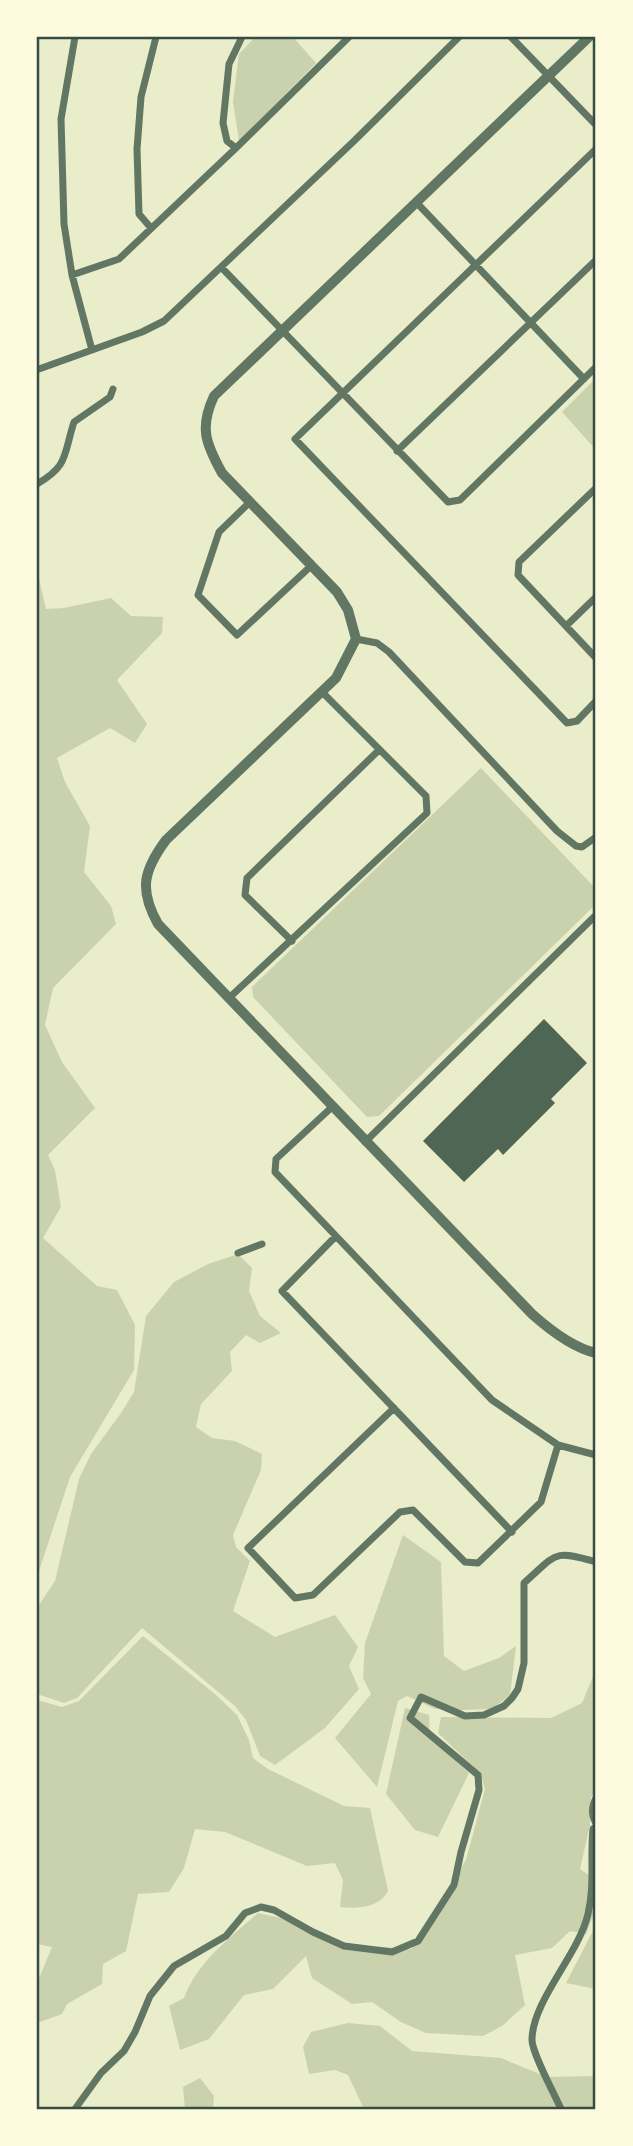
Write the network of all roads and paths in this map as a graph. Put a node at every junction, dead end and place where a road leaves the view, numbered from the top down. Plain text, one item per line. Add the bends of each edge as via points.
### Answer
1 (75, 37) edge
2 (156, 37) edge
3 (242, 37) edge
4 (349, 37) edge
5 (459, 37) edge
6 (511, 37) edge
7 (589, 37) edge
8 (548, 75) junction
9 (596, 125) edge
10 (236, 148) junction
11 (596, 149) edge
12 (416, 202) junction
13 (151, 228) junction
14 (596, 260) edge
15 (477, 266) junction
16 (222, 267) junction
17 (72, 275) junction
18 (530, 324) junction
19 (282, 331) junction
20 (92, 349) junction
21 (596, 367) edge
22 (37, 368) edge
23 (584, 379) junction
24 (113, 389) dead end
25 (342, 394) junction
26 (397, 451) junction
27 (37, 484) edge
28 (596, 488) edge
29 (250, 502) junction
30 (312, 565) junction
31 (596, 597) edge
32 (566, 626) junction
33 (356, 639) junction
34 (596, 658) edge
35 (322, 692) junction
36 (596, 701) edge
37 (379, 751) junction
38 (596, 836) edge
39 (596, 915) edge
40 (292, 941) junction
41 (229, 998) junction
42 (332, 1107) junction
43 (365, 1142) junction
44 (336, 1236) junction
45 (261, 1244) dead end
46 (238, 1252) dead end
47 (596, 1353) edge
48 (394, 1408) junction
49 (558, 1445) junction
50 (596, 1455) edge
51 (512, 1532) junction
52 (596, 1562) edge
53 (596, 1798) edge
54 (596, 1825) edge
55 (595, 1874) edge
56 (75, 2109) edge
57 (561, 2109) edge

1 - 17 street via 61,119 64,224
2 - 13 street via 141,97 137,149 139,214
3 - 10 street via 229,64 223,122 227,141
4 - 10 street
5 - 16 street
6 - 8 street
7 - 8 street
8 - 9 street
8 - 12 street
10 - 13 street
11 - 15 street
12 - 15 street
12 - 19 street
13 - 17 street via 119,259
14 - 18 street
15 - 18 street
15 - 25 street
16 - 19 street
16 - 20 street via 163,321
17 - 20 street
18 - 23 street
18 - 26 street
19 - 25 street
19 - 29 street via 214,396 206,412 205,433 212,455
20 - 22 street
21 - 23 street
23 - 26 street via 460,500 447,502
24 - 27 street via 110,397 74,422 62,465
25 - 26 street
25 - 36 street via 295,439 567,723 578,721
28 - 32 street via 519,562 518,575
29 - 30 street
29 - 30 street via 219,532 198,595 237,635
30 - 33 street via 348,610
31 - 32 street
32 - 34 street
33 - 35 street via 336,678
33 - 38 street via 377,643 389,652 557,831 582,847
35 - 37 street
35 - 41 street via 166,841 152,858 145,881 148,905 158,924
37 - 40 street via 247,878 245,895
37 - 40 street via 426,796 427,813
39 - 43 street
40 - 41 street
41 - 42 street
42 - 43 street
42 - 44 street via 276,1159 275,1172
43 - 47 street via 532,1314 551,1331
44 - 48 street via 282,1291
44 - 49 street via 492,1400
45 - 46 street
48 - 51 street
48 - 51 street via 248,1548 295,1598 313,1595 400,1512 413,1510 465,1562 478,1563
49 - 50 street
49 - 51 street via 541,1502
52 - 56 street via 567,1553 554,1556 524,1583 524,1663 518,1689 504,1706 484,1715 465,1716 421,1697 410,1718 478,1775 479,1790 454,1885 418,1941 392,1952 344,1946 274,1910 261,1907 245,1913 226,1936 174,1966 150,1996 124,2051
53 - 54 street
54 - 55 street via 591,1848
55 - 57 street via 588,1916 539,2012 532,2042

